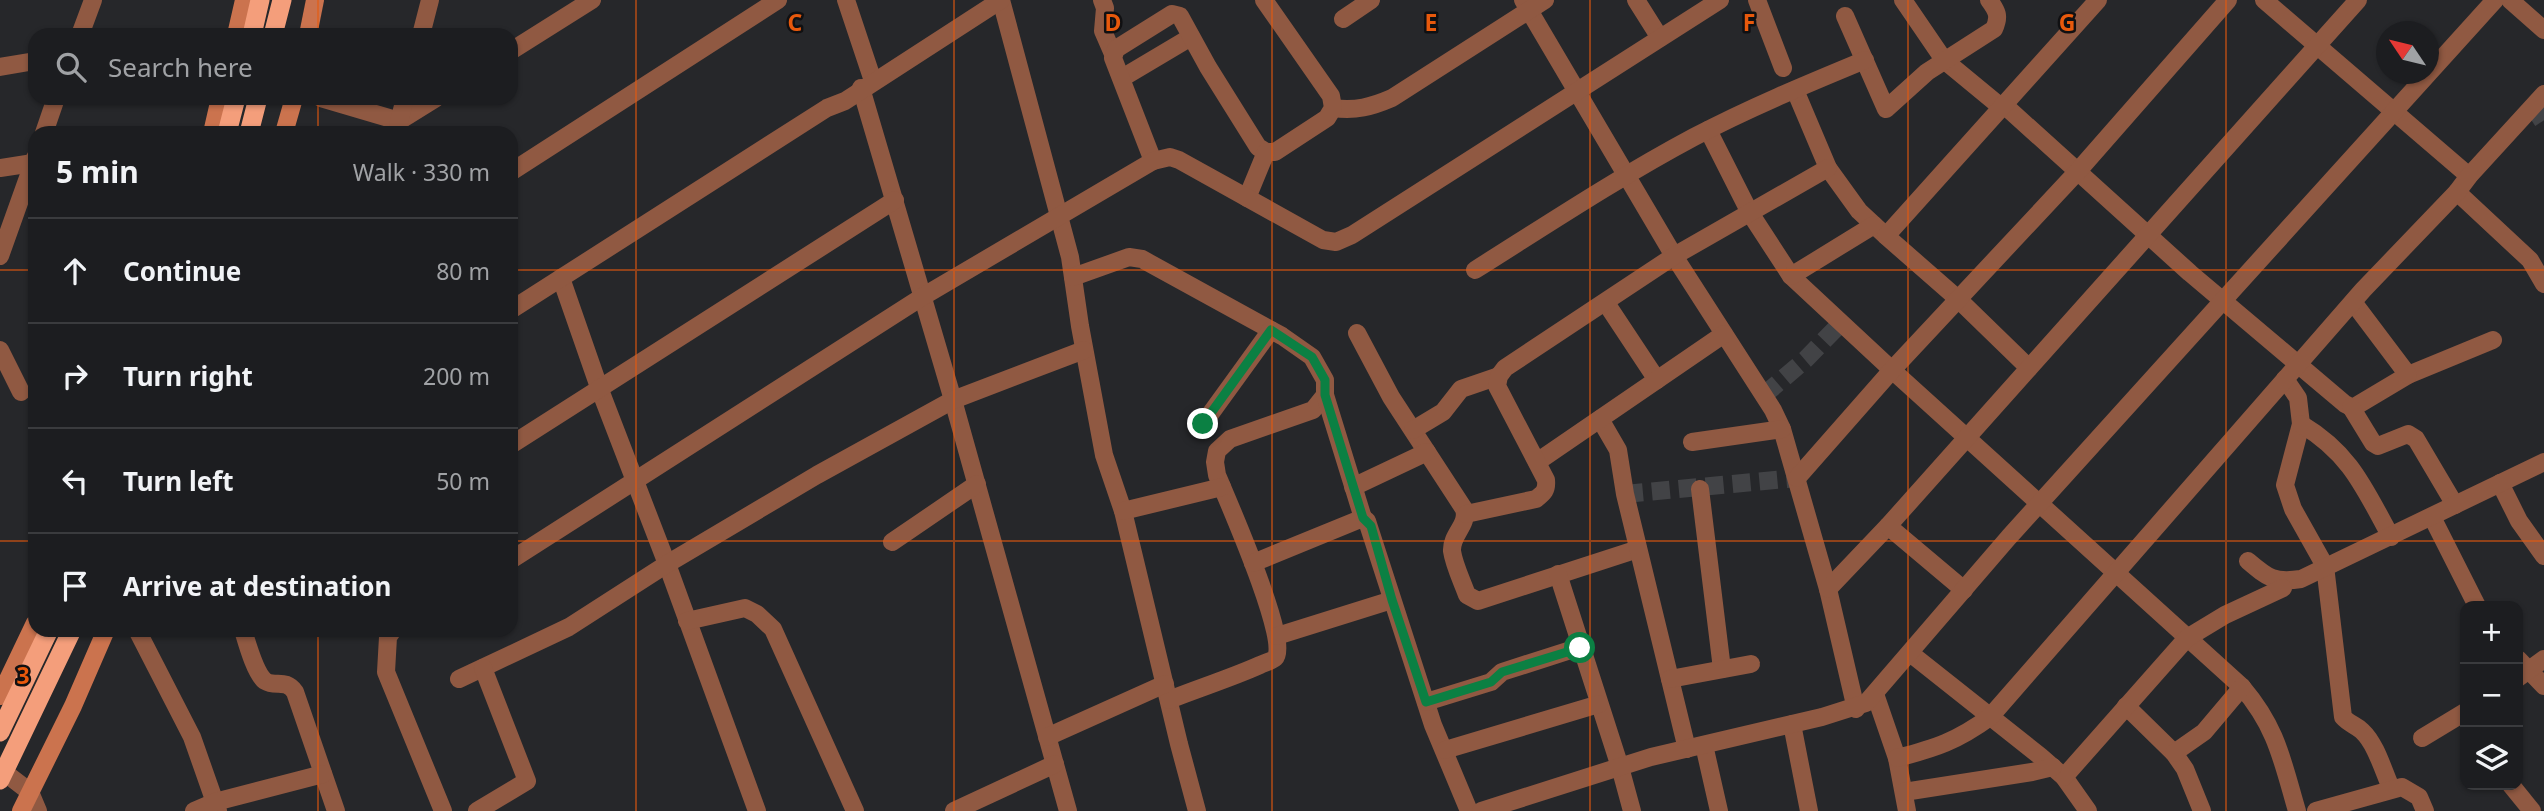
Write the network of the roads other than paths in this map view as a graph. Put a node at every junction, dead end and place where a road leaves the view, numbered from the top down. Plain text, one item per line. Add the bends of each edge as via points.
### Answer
1 (93, 0) edge
2 (244, 0) edge
3 (260, 0) edge
4 (282, 0) edge
5 (315, 0) edge
6 (430, 0) edge
7 (592, 0) edge
8 (778, 0) edge
9 (846, 0) edge
10 (1001, 0) edge
11 (1102, 0) edge
12 (1264, 0) edge
13 (1371, 0) edge
14 (1636, 0) edge
15 (1720, 0) edge
16 (1757, 0) edge
17 (1903, 0) edge
18 (1989, 0) edge
19 (2228, 0) edge
20 (2264, 0) edge
21 (2358, 0) edge
22 (2495, 0) edge
23 (2510, 0) edge
24 (2095, 1) edge
25 (1532, 3) edge
26 (1845, 16) dead end
27 (1343, 19) dead end
28 (83, 28) edge
29 (238, 28) edge
30 (254, 28) edge
31 (275, 28) edge
32 (309, 28) edge
33 (423, 28) edge
34 (2544, 30) edge
35 (1191, 37) junction
36 (1660, 38) junction
37 (2317, 46) junction
38 (518, 47) edge
39 (1113, 54) junction
40 (1865, 60) junction
41 (1944, 60) junction
42 (28, 62) edge
43 (0, 67) edge
44 (1783, 68) dead end
45 (1122, 78) junction
46 (867, 85) junction
47 (1795, 90) junction
48 (1578, 91) junction
49 (2544, 94) edge
50 (54, 105) edge
51 (218, 105) edge
52 (234, 105) edge
53 (256, 105) edge
54 (292, 105) edge
55 (339, 105) edge
56 (403, 105) edge
57 (427, 105) edge
58 (2002, 105) junction
59 (1333, 108) junction
60 (2393, 113) junction
61 (46, 126) edge
62 (214, 126) edge
63 (229, 126) edge
64 (251, 126) edge
65 (286, 126) edge
66 (394, 126) edge
67 (397, 126) edge
68 (398, 126) edge
69 (1708, 130) junction
70 (1266, 152) junction
71 (28, 161) edge
72 (1153, 161) junction
73 (518, 167) edge
74 (0, 168) edge
75 (1828, 168) junction
76 (2078, 171) junction
77 (1627, 174) junction
78 (2469, 176) junction
79 (28, 177) edge
80 (2458, 192) junction
81 (1247, 198) junction
82 (894, 200) junction
83 (1750, 213) junction
84 (1058, 214) junction
85 (1880, 230) junction
86 (2149, 236) junction
87 (0, 256) edge
88 (1674, 256) junction
89 (1475, 270) dead end
90 (1791, 276) junction
91 (1073, 277) junction
92 (563, 283) junction
93 (2544, 284) edge
94 (922, 297) junction
95 (1958, 299) junction
96 (2223, 301) junction
97 (2353, 302) junction
98 (1606, 303) junction
99 (518, 306) edge
100 (518, 316) edge
101 (1271, 330) junction
102 (1357, 333) dead end
103 (1724, 334) junction
104 (2493, 340) dead end
105 (0, 350) edge
106 (1084, 350) junction
107 (2298, 365) junction
108 (2029, 368) junction
109 (1892, 370) junction
110 (2408, 375) junction
111 (1499, 376) junction
112 (2285, 379) junction
113 (1657, 380) junction
114 (600, 390) junction
115 (21, 392) dead end
116 (1325, 395) junction
117 (953, 400) junction
118 (2351, 407) junction
119 (1600, 419) junction
120 (1203, 424) dead end
121 (2301, 424) junction
122 (1782, 429) junction
123 (1413, 430) junction
124 (1966, 438) junction
125 (518, 441) edge
126 (1692, 442) dead end
127 (1427, 452) junction
128 (1537, 462) junction
129 (2544, 462) edge
130 (1797, 478) junction
131 (634, 480) junction
132 (2500, 483) junction
133 (977, 484) junction
134 (1222, 487) junction
135 (1353, 487) junction
136 (1700, 489) dead end
137 (2039, 504) junction
138 (2455, 505) junction
139 (1123, 511) junction
140 (1466, 514) junction
141 (2432, 517) junction
142 (1363, 518) junction
143 (1888, 526) junction
144 (2391, 537) junction
145 (892, 541) dead end
146 (1638, 549) junction
147 (518, 555) edge
148 (2544, 556) edge
149 (2248, 561) dead end
150 (1253, 563) junction
151 (667, 564) junction
152 (2325, 566) junction
153 (2115, 573) junction
154 (1558, 575) junction
155 (2283, 588) dead end
156 (1828, 589) junction
157 (1964, 590) junction
158 (1392, 600) junction
159 (2474, 601) edge
160 (687, 621) junction
161 (1278, 636) junction
162 (28, 637) edge
163 (46, 637) edge
164 (69, 637) edge
165 (103, 637) edge
166 (141, 637) edge
167 (245, 637) edge
168 (388, 637) edge
169 (2187, 638) junction
170 (1580, 648) junction
171 (1910, 653) junction
172 (2544, 659) edge
173 (1751, 664) dead end
174 (483, 668) junction
175 (2523, 668) edge
176 (1722, 670) junction
177 (2523, 670) edge
178 (1670, 679) junction
179 (459, 680) dead end
180 (2544, 686) edge
181 (2242, 687) junction
182 (1167, 692) junction
183 (1875, 694) junction
184 (0, 696) edge
185 (1426, 702) junction
186 (1598, 704) junction
187 (2126, 706) junction
188 (1856, 709) junction
189 (1990, 717) junction
190 (2460, 720) edge
191 (1792, 724) junction
192 (0, 732) edge
193 (1047, 737) junction
194 (2422, 738) dead end
195 (1695, 747) junction
196 (1444, 750) junction
197 (2174, 753) junction
198 (1897, 758) junction
199 (1055, 764) junction
200 (1620, 767) junction
201 (0, 769) edge
202 (2058, 772) junction
203 (323, 774) junction
204 (0, 780) edge
205 (2391, 788) junction
206 (2515, 790) edge
207 (30, 792) junction
208 (1904, 792) junction
209 (1534, 803) edge
210 (217, 807) edge
211 (21, 811) edge
212 (38, 811) edge
213 (194, 811) edge
214 (336, 811) edge
215 (443, 811) edge
216 (477, 811) edge
217 (757, 811) edge
218 (855, 811) edge
219 (954, 811) edge
220 (1068, 811) edge
221 (1198, 811) edge
222 (1469, 811) edge
223 (1481, 811) edge
224 (1632, 811) edge
225 (1719, 811) edge
226 (1809, 811) edge
227 (1907, 811) edge
228 (2088, 811) edge
229 (2202, 811) edge
230 (2297, 811) edge
231 (2316, 811) edge
232 (2425, 811) edge
233 (2532, 811) edge

1 - 28 street
2 - 29 main road
3 - 30 highway
4 - 31 highway
5 - 32 main road
6 - 33 street
7 - 38 street
8 - 73 street
9 - 46 street
10 - 46 street
10 - 84 street
11 - 39 street via 1103,31
12 - 59 street via 1331,96
13 - 27 street
14 - 36 street
15 - 36 street
16 - 44 street
17 - 41 street
18 - 41 street via 1997,12 1994,29
19 - 76 street
20 - 37 street
21 - 37 street
22 - 60 street
23 - 34 street
24 - 58 street
25 - 48 street
25 - 59 street via 1392,98 1353,111
26 - 40 street
35 - 39 street via 1180,16 1172,14
35 - 45 street
35 - 70 street
36 - 48 street
37 - 60 street
37 - 86 street
39 - 45 street
40 - 41 street via 1886,109
40 - 47 street
41 - 58 street
42 - 43 street
45 - 72 street
46 - 82 street
46 - 92 street via 845,101 837,114
47 - 69 street
47 - 75 street
48 - 77 street
48 - 81 street via 1336,242 1323,240
49 - 78 street
50 - 61 street
51 - 62 main road
52 - 63 highway
53 - 64 highway
54 - 65 main road
55 - 66 street
56 - 67 street
57 - 68 street
58 - 76 street
58 - 85 street
59 - 70 street via 1327,118 1275,152
60 - 78 street
60 - 96 street
69 - 77 street
69 - 83 street
70 - 81 street
71 - 74 street
72 - 81 street via 1179,160
72 - 84 street
75 - 83 street
75 - 85 street via 1859,211
76 - 86 street
76 - 95 street
77 - 88 street
77 - 89 street
78 - 80 street
79 - 87 street
80 - 93 street via 2530,260
80 - 97 street
82 - 94 street
82 - 114 street
83 - 88 street
83 - 90 street
84 - 91 street
84 - 94 street
85 - 90 street
85 - 95 street
86 - 96 street
86 - 108 street
88 - 98 street
88 - 103 street
90 - 109 street
91 - 101 street via 1129,257 1142,259
91 - 106 street
92 - 99 street
92 - 100 street
92 - 114 street
94 - 117 street
94 - 131 street
95 - 108 street
95 - 109 street
96 - 107 street
96 - 137 street
97 - 107 street
97 - 110 street
98 - 111 street
98 - 113 street
101 - 116 street via 1312,357 1325,380
101 - 120 street
102 - 123 street
103 - 113 street
103 - 122 street
104 - 110 street
105 - 115 street
106 - 117 street
106 - 139 street via 1104,456
107 - 112 street
107 - 118 street
108 - 124 street
109 - 124 street
109 - 130 street
110 - 118 street
111 - 123 street via 1461,389 1443,412
111 - 128 street via 1500,394
112 - 121 street via 2298,398
112 - 153 street
113 - 119 street
114 - 125 street
114 - 131 street
116 - 134 street via 1313,410 1230,439 1217,451 1215,462
116 - 135 street
117 - 133 street
117 - 151 street
118 - 138 street via 2378,446 2408,434 2416,439
119 - 128 street
119 - 146 street via 1618,450
121 - 144 street via 2345,458
121 - 152 street via 2285,485
122 - 126 street
122 - 130 street
123 - 127 street
124 - 137 street
124 - 143 street
127 - 135 street
127 - 140 street
128 - 140 street via 1546,480 1543,494
129 - 132 street
130 - 156 street
131 - 147 street
131 - 151 street
132 - 138 street
132 - 148 street
133 - 145 street
133 - 193 street
134 - 139 street
134 - 150 street
135 - 142 street
136 - 176 street
137 - 153 street
137 - 157 street
138 - 141 street
139 - 182 street
140 - 154 street via 1452,551 1472,600
141 - 144 street
141 - 159 street
142 - 150 street
142 - 158 street via 1371,526
143 - 156 street
143 - 157 street
144 - 152 street
146 - 154 street
146 - 178 street
149 - 152 street via 2269,578 2283,582 2301,579
150 - 161 street
151 - 160 street
151 - 174 street via 569,627
152 - 205 street via 2343,717 2370,741
153 - 169 street
153 - 189 street
154 - 170 street
155 - 169 street
156 - 188 street
157 - 171 street
158 - 161 street
158 - 185 street
160 - 217 street
160 - 218 street via 745,608 773,629
161 - 182 street via 1275,658
162 - 184 main road
163 - 192 highway
164 - 204 highway, bridge
165 - 207 main road
166 - 210 street via 192,737
167 - 203 street via 263,680 283,683 295,692
168 - 215 street via 386,672
169 - 181 street
169 - 187 street
170 - 185 street
170 - 186 street
171 - 183 street
171 - 189 street
172 - 175 street
173 - 176 street
174 - 179 street
174 - 216 street via 527,781
176 - 178 street
177 - 180 street
178 - 195 street
181 - 197 street via 2204,732
181 - 230 street via 2267,719 2277,741
182 - 193 street
182 - 221 street
183 - 188 street
183 - 198 street
185 - 196 street
186 - 196 street
186 - 200 street
187 - 197 street
187 - 202 street
188 - 191 street
189 - 198 street via 1943,746
189 - 202 street
190 - 194 street
191 - 195 street
191 - 226 street
193 - 199 street
195 - 200 street
195 - 225 street
196 - 222 street
197 - 229 street
198 - 208 street
199 - 219 street
199 - 220 street
200 - 209 street
200 - 224 street
201 - 207 street
202 - 208 street
202 - 228 street
203 - 210 street
203 - 214 street
205 - 231 street
205 - 232 street via 2410,790
206 - 233 street
207 - 211 main road
207 - 212 street
208 - 227 street
209 - 223 street
210 - 213 street

